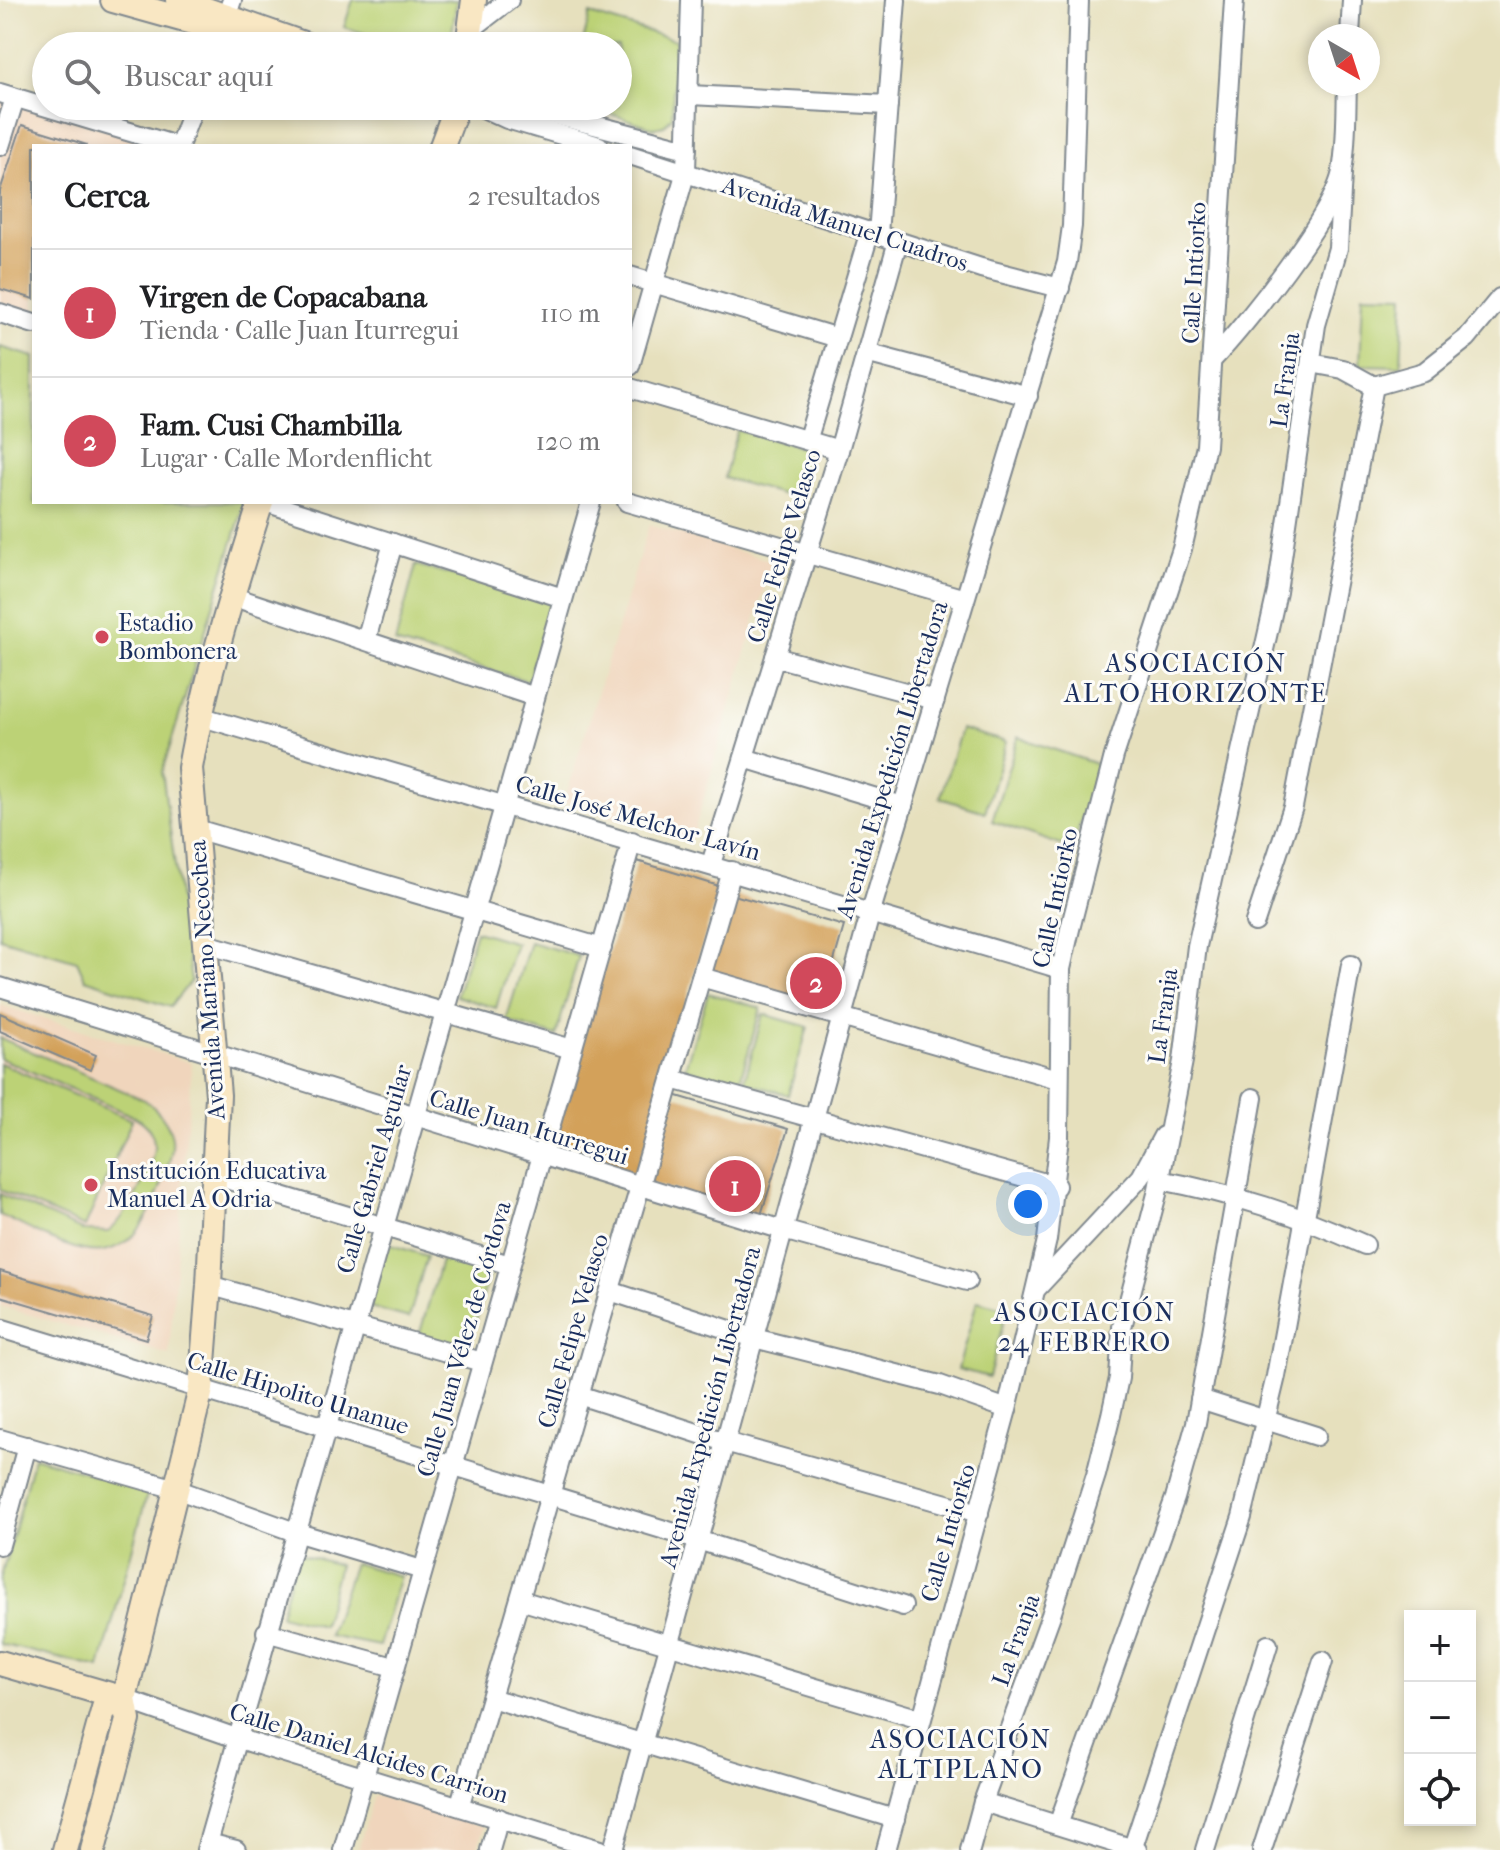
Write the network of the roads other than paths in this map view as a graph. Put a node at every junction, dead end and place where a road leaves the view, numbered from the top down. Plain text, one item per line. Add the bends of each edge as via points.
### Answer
1 (113, 0) edge
2 (178, 0) edge
3 (474, 0) edge
4 (509, 0) edge
5 (691, 0) edge
6 (896, 0) edge
7 (1079, 0) edge
8 (1234, 0) edge
9 (1352, 0) edge
10 (155, 6) edge
11 (224, 23) edge
12 (1351, 24) edge
13 (245, 32) edge
14 (257, 32) edge
15 (470, 32) edge
16 (475, 32) edge
17 (7, 95) edge
18 (690, 95) junction
19 (1346, 96) edge
20 (32, 102) edge
21 (888, 105) junction
22 (91, 120) edge
23 (188, 120) edge
24 (452, 120) edge
25 (510, 120) edge
26 (575, 120) edge
27 (171, 144) edge
28 (179, 144) edge
29 (443, 144) edge
30 (592, 144) edge
31 (0, 146) edge
32 (687, 149) junction
33 (632, 156) edge
34 (686, 171) junction
35 (1342, 173) junction
36 (874, 233) junction
37 (898, 241) junction
38 (632, 277) edge
39 (654, 284) junction
40 (1060, 288) junction
41 (1500, 298) edge
42 (0, 313) edge
43 (32, 323) edge
44 (838, 338) junction
45 (866, 353) junction
46 (632, 359) edge
47 (1213, 359) junction
48 (1311, 363) junction
49 (1374, 386) junction
50 (632, 389) edge
51 (1028, 396) junction
52 (808, 438) junction
53 (839, 450) junction
54 (632, 503) edge
55 (262, 504) edge
56 (269, 504) edge
57 (590, 504) edge
58 (393, 543) junction
59 (806, 555) junction
60 (231, 596) junction
61 (563, 598) junction
62 (965, 599) junction
63 (366, 640) junction
64 (775, 657) junction
65 (535, 697) junction
66 (935, 700) junction
67 (199, 716) junction
68 (744, 758) junction
69 (505, 803) junction
70 (903, 806) junction
71 (196, 829) junction
72 (632, 841) junction
73 (711, 864) junction
74 (732, 871) junction
75 (474, 911) junction
76 (871, 911) junction
77 (1255, 922) dead end
78 (206, 944) junction
79 (602, 948) junction
80 (1351, 965) dead end
81 (1061, 969) junction
82 (701, 977) junction
83 (0, 987) edge
84 (445, 1012) junction
85 (842, 1017) junction
86 (572, 1049) junction
87 (215, 1053) junction
88 (672, 1079) junction
89 (1058, 1079) junction
90 (1253, 1098) dead end
91 (414, 1117) junction
92 (813, 1120) junction
93 (1168, 1127) junction
94 (542, 1156) junction
95 (216, 1176) junction
96 (1160, 1180) junction
97 (640, 1186) junction
98 (1056, 1186) junction
99 (1236, 1195) junction
100 (1306, 1218) junction
101 (382, 1228) junction
102 (783, 1230) junction
103 (1365, 1245) dead end
104 (510, 1265) junction
105 (967, 1281) dead end
106 (209, 1285) junction
107 (1036, 1290) junction
108 (610, 1291) junction
109 (354, 1326) junction
110 (0, 1328) edge
111 (754, 1338) junction
112 (482, 1362) junction
113 (201, 1389) junction
114 (579, 1395) junction
115 (1200, 1399) junction
116 (1007, 1409) junction
117 (1266, 1419) junction
118 (325, 1426) junction
119 (1316, 1436) dead end
120 (0, 1439) edge
121 (725, 1442) junction
122 (27, 1446) junction
123 (452, 1465) junction
124 (176, 1489) junction
125 (550, 1495) junction
126 (979, 1513) junction
127 (295, 1532) junction
128 (698, 1540) junction
129 (0, 1545) edge
130 (422, 1570) junction
131 (520, 1600) junction
132 (903, 1606) dead end
133 (266, 1632) junction
134 (670, 1643) junction
135 (1268, 1645) dead end
136 (1323, 1661) dead end
137 (394, 1667) junction
138 (2, 1670) edge
139 (491, 1698) junction
140 (124, 1699) junction
141 (920, 1719) junction
142 (236, 1738) junction
143 (643, 1742) junction
144 (363, 1778) junction
145 (983, 1802) junction
146 (460, 1804) junction
147 (499, 1818) junction
148 (895, 1819) junction
149 (1058, 1825) junction
150 (207, 1846) edge
151 (65, 1850) edge
152 (93, 1850) edge
153 (236, 1850) edge
154 (343, 1850) edge
155 (490, 1850) edge
156 (600, 1850) edge
157 (613, 1850) edge
158 (886, 1850) edge
159 (970, 1850) edge
160 (1134, 1850) edge
161 (1205, 1850) edge
162 (1262, 1850) edge

1 - 10 street
2 - 11 street
3 - 15 street
4 - 16 street
5 - 18 street
6 - 21 street, Calle Felipe Velasco
7 - 40 street, Avenida Expedición Libertadora via 1072,226
8 - 47 street, Calle Intiorko
9 - 12 street
10 - 11 street
11 - 13 street
11 - 14 street
17 - 20 street
17 - 31 street
18 - 21 street
18 - 32 street
19 - 35 street, La Franja
21 - 36 street, Calle Felipe Velasco
22 - 27 street
23 - 28 street
24 - 29 street
25 - 30 street
26 - 32 street
32 - 34 street
33 - 34 street, Avenida Manuel Cuadros
34 - 36 street, Avenida Manuel Cuadros
34 - 39 street
35 - 47 street, La Franja via 1307,239
35 - 48 street, La Franja via 1338,248
36 - 37 street, Avenida Manuel Cuadros
36 - 44 street, Calle Felipe Velasco
37 - 40 street, Avenida Manuel Cuadros
37 - 45 street, Calle Felipe Velasco
38 - 39 street
39 - 44 street
39 - 46 street
40 - 51 street, Avenida Expedición Libertadora
41 - 49 street via 1467,338 1424,372
42 - 43 street
44 - 52 street, Calle Felipe Velasco
45 - 51 street
45 - 53 street, Calle Felipe Velasco
47 - 81 street, Calle Intiorko via 1206,446 1182,549 1114,756
48 - 49 street via 1343,369
48 - 93 street, La Franja via 1277,592 1197,946 1183,1061
49 - 77 street via 1293,807
50 - 52 street
51 - 62 street, Avenida Expedición Libertadora
52 - 53 street
53 - 59 street, Calle Felipe Velasco
54 - 59 street
55 - 60 street, Avenida Mariano Necochea
56 - 58 street
57 - 61 street, Calle Gabriel Aguilar
58 - 61 street
58 - 63 street
59 - 62 street
59 - 64 street, Calle Felipe Velasco
60 - 63 street
60 - 67 street, Avenida Mariano Necochea
61 - 65 street, Calle Gabriel Aguilar
62 - 66 street, Avenida Expedición Libertadora
63 - 65 street
64 - 66 street
64 - 68 street, Calle Felipe Velasco
65 - 69 street, Calle Gabriel Aguilar
66 - 70 street, Avenida Expedición Libertadora
67 - 69 street, Calle José Melchor Lavín
67 - 71 street, Avenida Mariano Necochea via 190,768
68 - 70 street
68 - 73 street, Calle Felipe Velasco
69 - 72 street, Calle José Melchor Lavín
69 - 75 street, Calle Gabriel Aguilar
70 - 76 street, Avenida Expedición Libertadora
71 - 75 street
71 - 78 street, Avenida Mariano Necochea
72 - 73 street, Calle José Melchor Lavín
72 - 79 street, Calle Juan Vélez de Córdova
73 - 74 street, Calle José Melchor Lavín
74 - 76 street, Calle José Melchor Lavín
74 - 82 street, Calle Felipe Velasco
75 - 79 street
75 - 84 street, Calle Gabriel Aguilar
76 - 81 street, Calle José Melchor Lavín
76 - 85 street, Avenida Expedición Libertadora
78 - 84 street
78 - 87 street, Avenida Mariano Necochea
79 - 86 street, Calle Juan Vélez de Córdova
80 - 100 street
81 - 89 street, Calle Intiorko
82 - 85 street
82 - 88 street, Calle Felipe Velasco
83 - 87 street, Calle Juan Iturregui
84 - 86 street
84 - 91 street, Calle Gabriel Aguilar
85 - 89 street
85 - 92 street, Avenida Expedición Libertadora
86 - 94 street, Calle Juan Vélez de Córdova
87 - 91 street, Calle Juan Iturregui
87 - 95 street, Avenida Mariano Necochea
88 - 92 street
88 - 97 street, Calle Felipe Velasco
89 - 98 street, Calle Intiorko
90 - 99 street
91 - 94 street, Calle Juan Iturregui
91 - 101 street, Calle Gabriel Aguilar
92 - 98 street
92 - 102 street, Avenida Expedición Libertadora
93 - 96 street, La Franja
93 - 107 street via 1141,1177
94 - 97 street, Calle Juan Iturregui
94 - 104 street, Calle Juan Vélez de Córdova
95 - 101 street
95 - 106 street, Avenida Mariano Necochea
96 - 99 street
96 - 145 street, La Franja via 1122,1327 1119,1378 1096,1475
97 - 102 street, Calle Juan Iturregui
97 - 108 street, Calle Felipe Velasco
98 - 107 street, Calle Intiorko
99 - 100 street
99 - 115 street
100 - 103 street
100 - 117 street
101 - 104 street
101 - 109 street, Calle Gabriel Aguilar
102 - 105 street, Calle Juan Iturregui
102 - 111 street, Avenida Expedición Libertadora
104 - 112 street, Calle Juan Vélez de Córdova
106 - 109 street
106 - 113 street, Avenida Mariano Necochea
107 - 116 street, Calle Intiorko
108 - 111 street
108 - 114 street, Calle Felipe Velasco
109 - 112 street
109 - 118 street, Calle Gabriel Aguilar
110 - 113 street, Calle Hipolito Unanue
111 - 116 street via 940,1385
111 - 121 street, Avenida Expedición Libertadora
112 - 123 street, Calle Juan Vélez de Córdova
113 - 118 street, Calle Hipolito Unanue
113 - 124 street, Avenida Mariano Necochea
114 - 121 street
114 - 125 street, Calle Felipe Velasco
115 - 117 street
115 - 149 street via 1175,1498
116 - 126 street, Calle Intiorko
117 - 119 street
117 - 160 street via 1242,1517
118 - 123 street, Calle Hipolito Unanue
118 - 127 street, Calle Gabriel Aguilar
120 - 122 street
121 - 126 street
121 - 128 street, Avenida Expedición Libertadora
122 - 124 street
122 - 129 street
123 - 125 street, Calle Hipolito Unanue
123 - 130 street, Calle Juan Vélez de Córdova
124 - 127 street
124 - 140 street, Avenida Mariano Necochea
125 - 128 street, Calle Hipolito Unanue
125 - 131 street, Calle Felipe Velasco
126 - 141 street, Calle Intiorko
127 - 130 street
127 - 133 street, Calle Gabriel Aguilar
128 - 132 street, Calle Hipolito Unanue
128 - 134 street, Avenida Expedición Libertadora
130 - 137 street, Calle Juan Vélez de Córdova
131 - 134 street
131 - 139 street, Calle Felipe Velasco
133 - 137 street
133 - 142 street, Calle Gabriel Aguilar
134 - 141 street
134 - 143 street, Avenida Expedición Libertadora
135 - 161 street
136 - 162 street
137 - 144 street, Calle Juan Vélez de Córdova
138 - 140 street
139 - 143 street
139 - 146 street, Calle Felipe Velasco
140 - 142 street, Calle Daniel Alcides Carrion
140 - 151 street, Avenida Mariano Necochea via 104,1708
140 - 152 street, Avenida Mariano Necochea via 128,1720
141 - 148 street, Calle Intiorko
142 - 144 street, Calle Daniel Alcides Carrion
142 - 150 street, Calle Gabriel Aguilar
143 - 148 street
143 - 157 street, Avenida Expedición Libertadora
144 - 146 street, Calle Daniel Alcides Carrion
144 - 154 street, Calle Juan Vélez de Córdova
145 - 149 street
145 - 159 street, La Franja
146 - 147 street, Calle Daniel Alcides Carrion
147 - 155 street
147 - 156 street, Calle Daniel Alcides Carrion
148 - 158 street, Calle Intiorko
149 - 160 street
150 - 153 street

